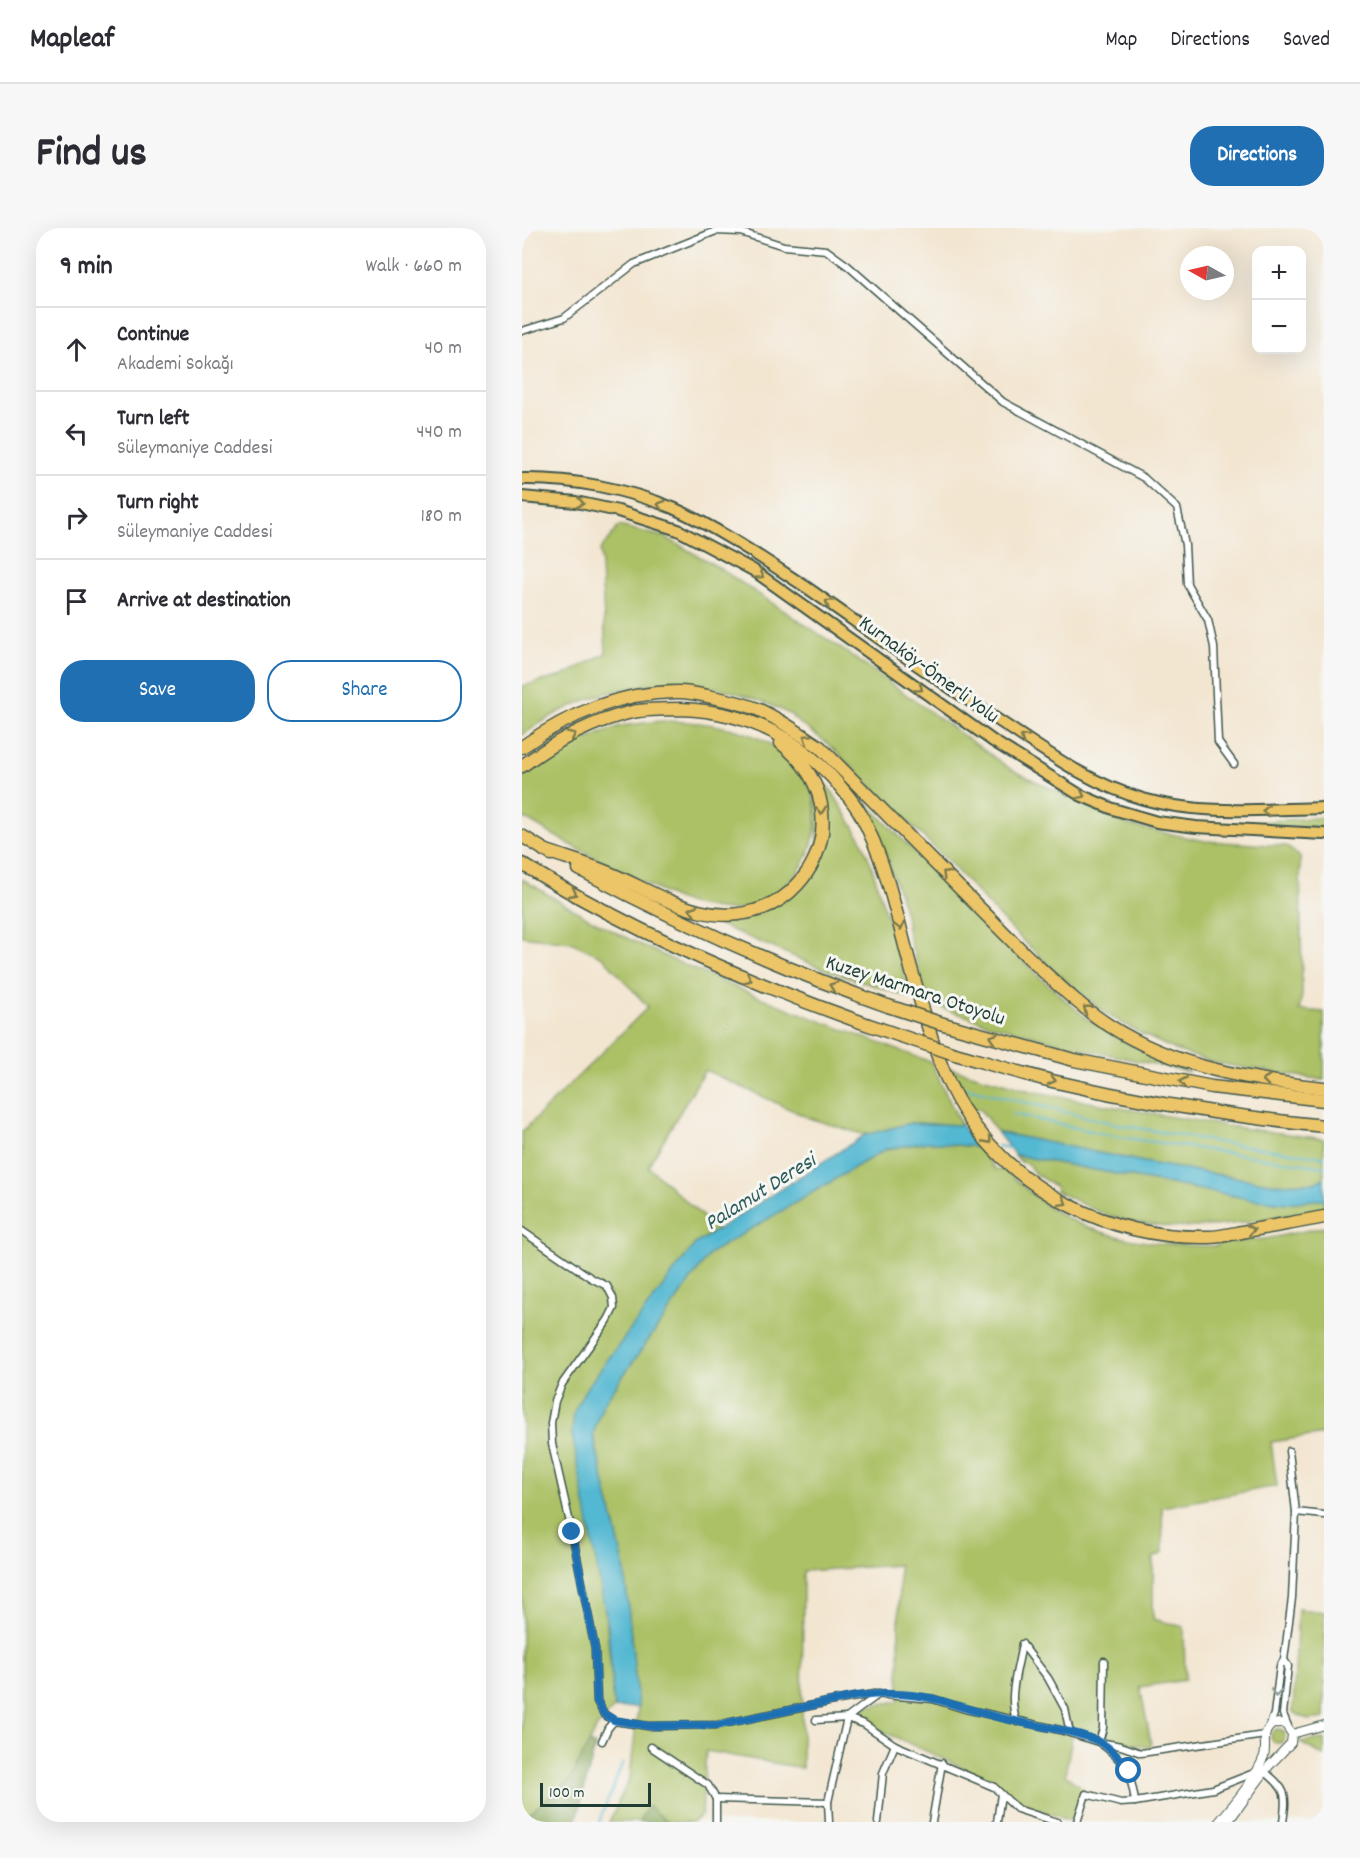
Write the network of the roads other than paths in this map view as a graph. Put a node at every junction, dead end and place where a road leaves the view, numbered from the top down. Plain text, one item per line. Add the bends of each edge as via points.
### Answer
1 (522, 331) edge
2 (522, 479) edge
3 (522, 497) edge
4 (747, 720) junction
5 (522, 747) edge
6 (1234, 764) dead end
7 (522, 766) edge
8 (1324, 808) edge
9 (1324, 834) edge
10 (522, 836) edge
11 (544, 850) junction
12 (522, 864) edge
13 (1324, 1088) edge
14 (1324, 1100) edge
15 (1324, 1126) edge
16 (1324, 1217) edge
17 (522, 1231) edge
18 (1289, 1451) dead end
19 (1296, 1512) junction
20 (1324, 1515) edge
21 (1284, 1659) junction
22 (1104, 1661) dead end
23 (879, 1694) junction
24 (847, 1718) junction
25 (614, 1720) junction
26 (816, 1720) dead end
27 (1017, 1722) junction
28 (1324, 1725) edge
29 (1290, 1730) junction
30 (1070, 1733) junction
31 (1266, 1734) junction
32 (602, 1741) dead end
33 (1099, 1742) junction
34 (895, 1745) junction
35 (651, 1747) dead end
36 (1284, 1749) junction
37 (942, 1763) junction
38 (1264, 1772) junction
39 (1254, 1773) junction
40 (1001, 1794) junction
41 (716, 1799) junction
42 (828, 1802) junction
43 (1135, 1802) junction
44 (716, 1822) edge
45 (829, 1822) edge
46 (878, 1822) edge
47 (932, 1822) edge
48 (997, 1822) edge
49 (1057, 1822) edge
50 (1077, 1822) edge
51 (1219, 1822) edge
52 (1228, 1822) edge
53 (1283, 1822) edge

1 - 6 street via 564,318 634,264 716,231 740,232 784,246 826,250 1003,402 1144,478 1177,508 1185,545 1187,584 1208,620 1214,647 1218,742
8 -> 2 highway, Kurnaköy-Ömerli Yolu via 1251,812 1190,807 1143,800 1111,788 1069,767 756,554 706,525 632,495 566,482
3 -> 9 highway, Kurnaköy-Ömerli Yolu via 585,504 678,530 753,570 993,741 1080,795 1113,809 1157,822 1196,827
7 -> 4 highway via 567,738 630,712 693,710
4 -> 11 highway via 792,752 812,777 821,802 822,831 815,860 795,888 775,903 753,912 716,916 652,895 608,873
4 -> 16 highway via 795,744 840,786 860,813 878,855 942,1067 964,1110 1014,1169 1070,1206 1135,1231 1210,1237
13 -> 5 highway via 1254,1079 1198,1066 1147,1046 1109,1025 1029,958 820,747 754,708 682,692 637,695 591,708
10 - 11 highway, Kuzey Marmara Otoyolu
14 -> 11 highway, Kuzey Marmara Otoyolu, bridge via 1212,1087 1074,1060 940,1023 789,969 707,934
12 -> 15 highway, bridge via 694,955 789,997 955,1054 1052,1081 1162,1103
17 - 25 street via 607,1286 614,1303 608,1320 562,1384 551,1423 552,1444 595,1649 597,1701 604,1714
18 - 19 street
19 - 20 street
19 - 21 street via 1292,1598
21 - 29 street via 1288,1666 1283,1714
21 -> 31 street via 1274,1714
22 - 33 street via 1103,1728
23 - 24 street
23 - 25 street via 718,1725 648,1726
23 - 27 street via 933,1699
24 - 26 street
24 - 34 street via 864,1724
24 - 42 street
25 - 32 street
27 - 30 street
27 - 30 street via 1012,1700 1022,1644 1065,1708
28 - 29 street
29 - 31 street via 1276,1723
29 - 36 street via 1291,1743
30 - 33 street
31 - 33 street via 1141,1753
31 - 36 street via 1268,1744 1275,1750
31 - 39 street via 1264,1755
33 - 43 street via 1129,1771
34 - 37 street
34 - 46 street via 883,1773
35 - 41 street via 708,1785
36 - 38 street
37 - 40 street
37 - 47 street
38 - 52 street
38 - 53 street via 1283,1789
39 - 43 street via 1213,1789
39 - 51 street
40 - 48 street
40 - 49 street via 1017,1809
41 - 42 street
41 - 44 street
42 - 45 street
43 - 50 street via 1121,1803 1086,1794

